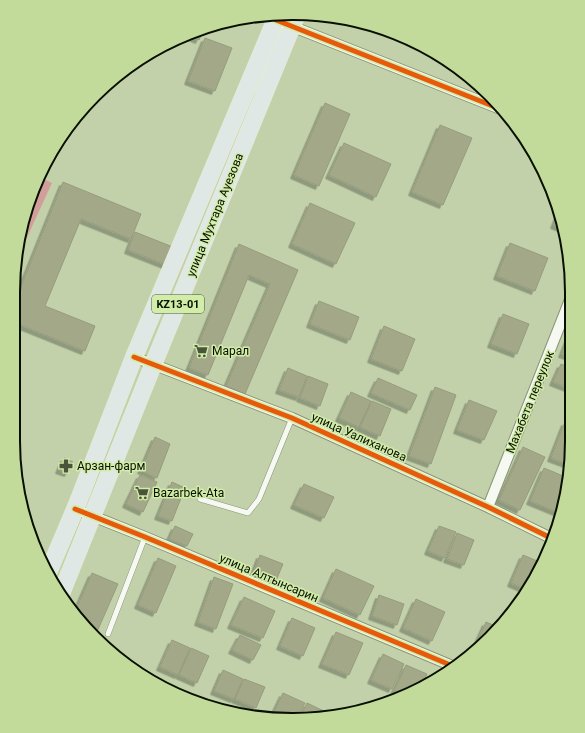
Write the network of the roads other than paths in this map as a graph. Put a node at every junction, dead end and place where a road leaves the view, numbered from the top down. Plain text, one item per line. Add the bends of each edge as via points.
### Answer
1 (275, 21) edge
2 (295, 21) edge
3 (489, 104) edge
4 (565, 312) edge
5 (134, 357) junction
6 (153, 365) junction
7 (292, 418) junction
8 (200, 498) dead end
9 (488, 507) junction
10 (75, 509) junction
11 (92, 516) junction
12 (548, 536) edge
13 (145, 537) junction
14 (51, 566) edge
15 (63, 588) edge
16 (108, 634) dead end
17 (448, 664) edge

1 - 5 main road, улица Мухтара Ауезова / KZ13-01
2 - 3 street
2 - 6 main road, улица Мухтара Ауезова / KZ13-01
4 - 9 street, Махабета переулок
5 - 6 street, улица Уалиханова
5 - 10 main road, улица Мухтара Ауезова / KZ13-01
6 - 7 street, улица Уалиханова
6 - 11 main road, улица Мухтара Ауезова / KZ13-01
7 - 8 lane via 259,499 248,513
7 - 9 street, улица Уалиханова
9 - 12 street, улица Уалиханова
10 - 11 street, улица Алтынсарин
10 - 14 main road, улица Мухтара Ауезова / KZ13-01
11 - 13 street, улица Алтынсарин
11 - 15 main road, улица Мухтара Ауезова / KZ13-01
13 - 16 lane
13 - 17 street, улица Алтынсарин

